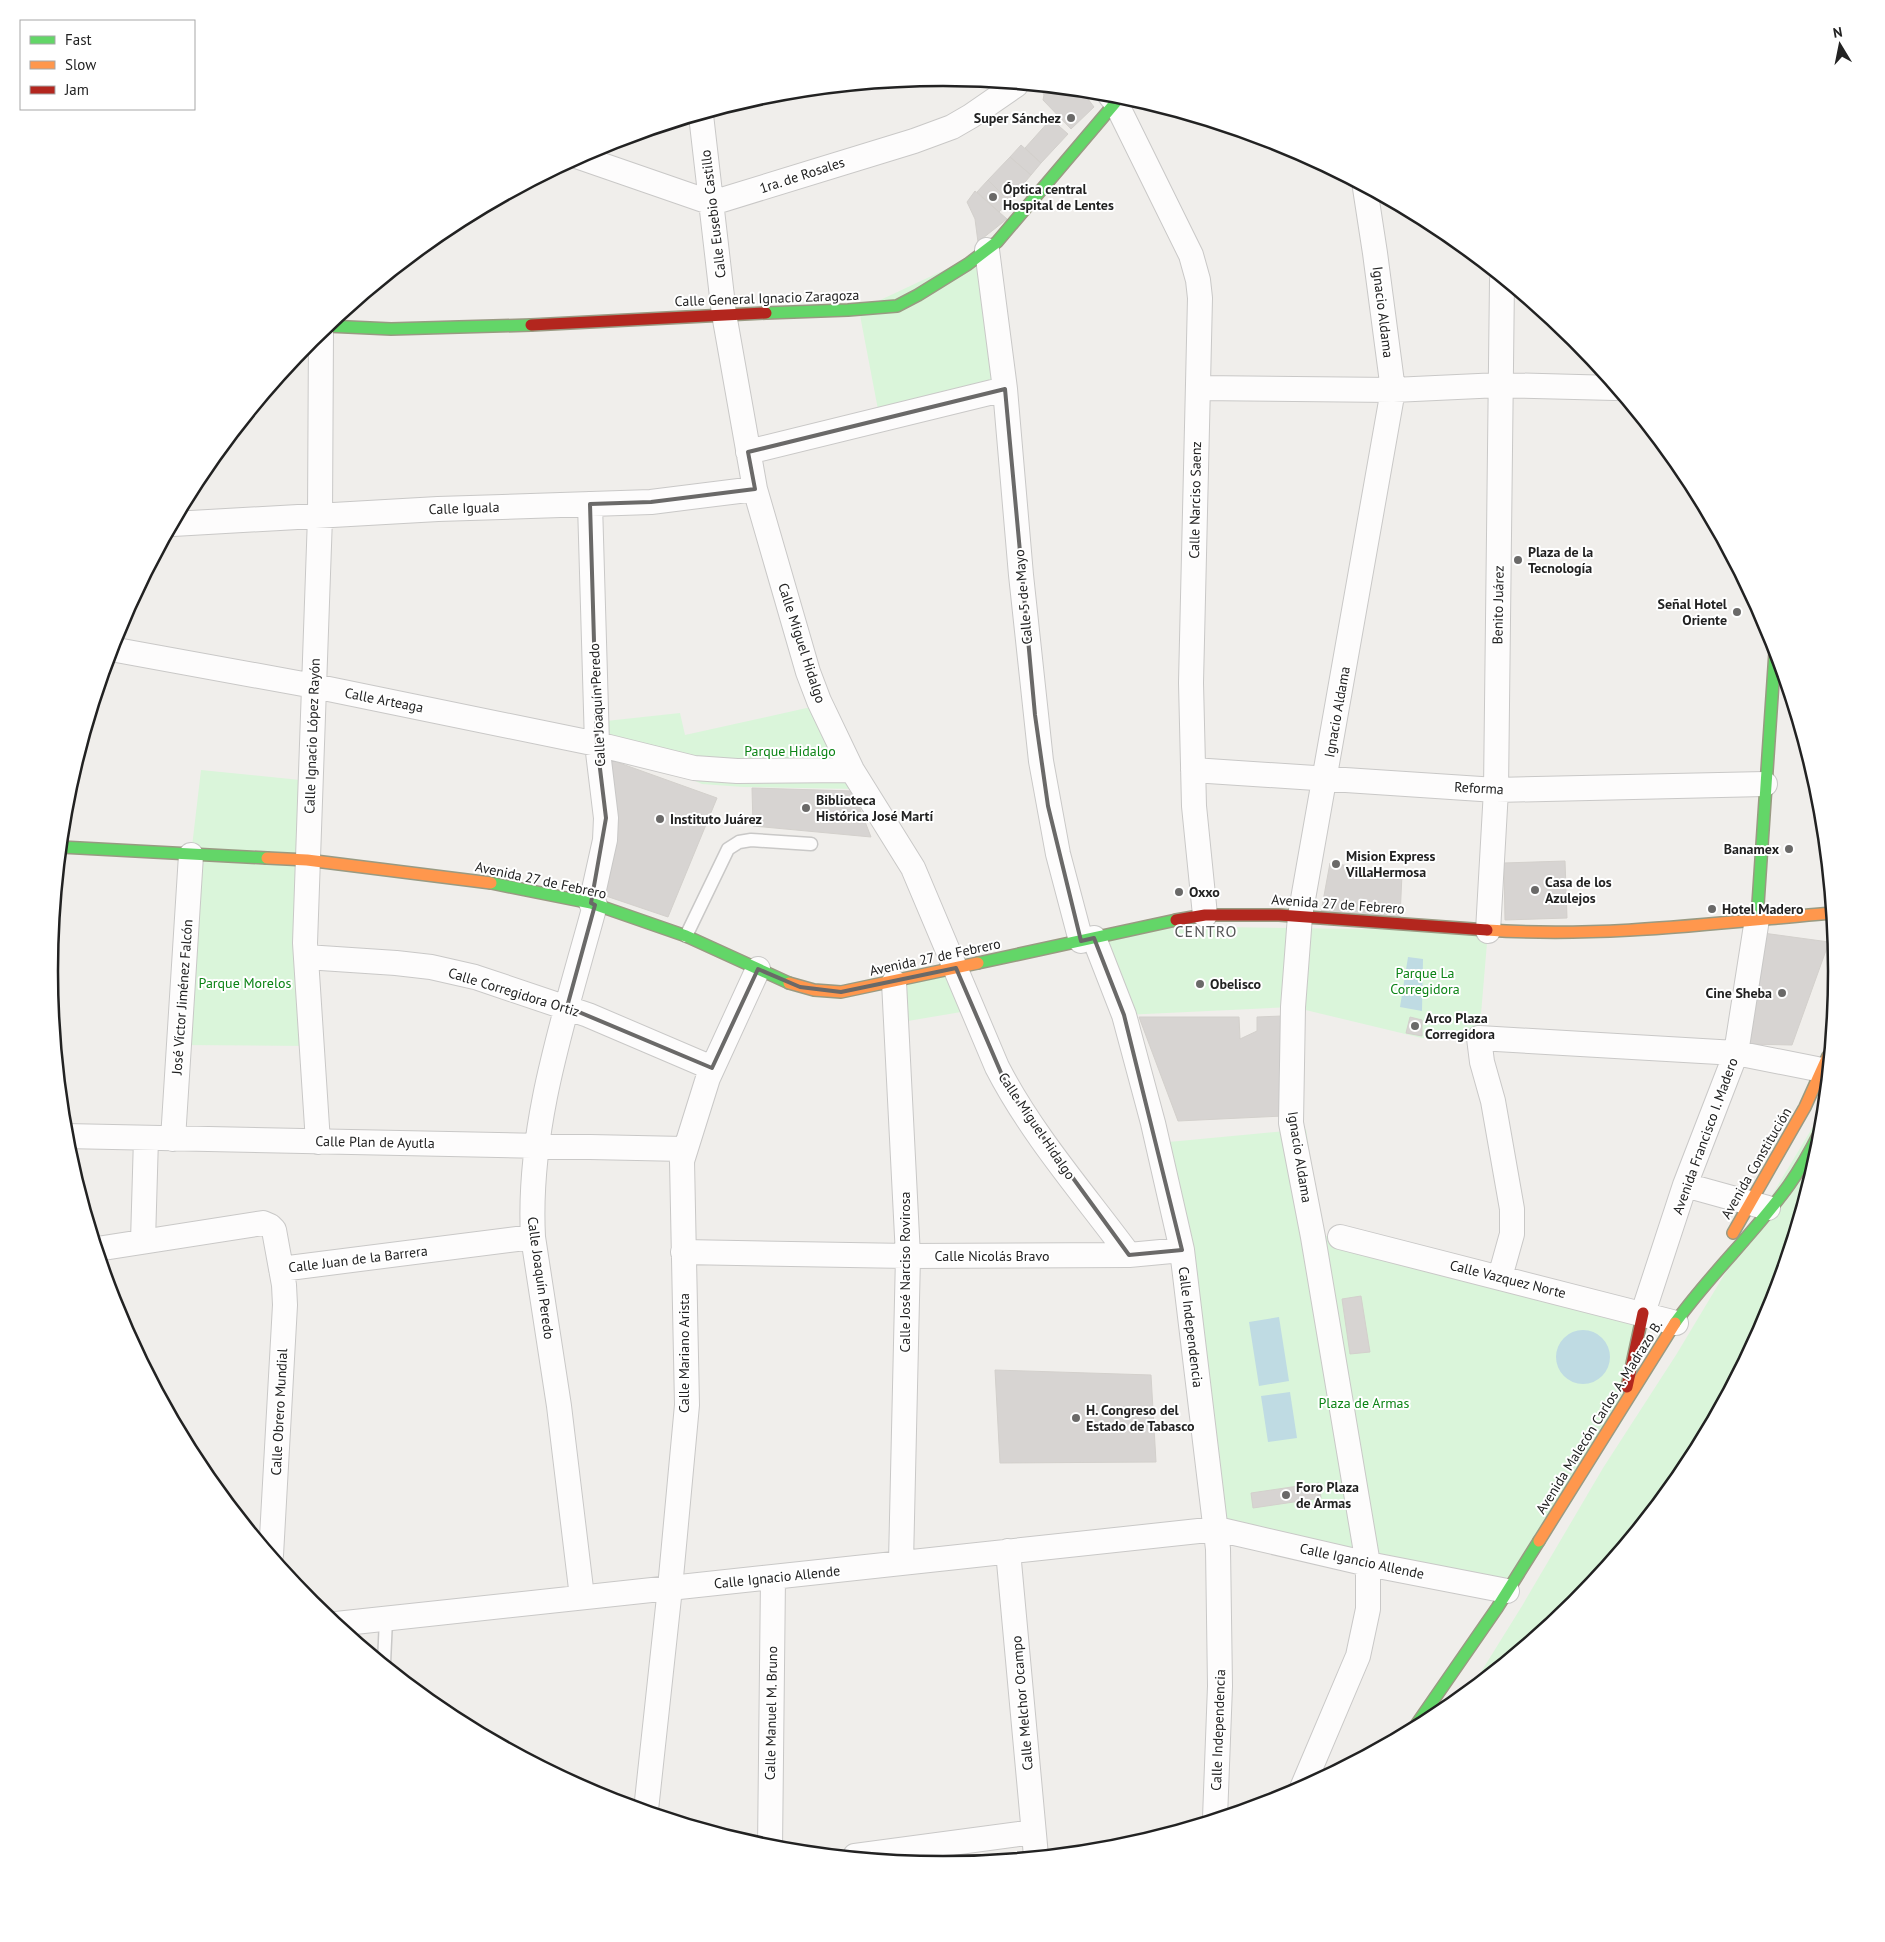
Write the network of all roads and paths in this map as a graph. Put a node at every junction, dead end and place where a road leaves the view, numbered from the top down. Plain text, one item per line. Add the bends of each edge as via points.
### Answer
1 (1009, 89) edge
2 (1112, 102) edge
3 (1119, 104) edge
4 (702, 120) edge
5 (588, 160) edge
6 (1366, 195) edge
7 (712, 203) junction
8 (987, 250) junction
9 (968, 264) junction
10 (928, 273) dead end
11 (1502, 286) edge
12 (724, 314) junction
13 (337, 326) edge
14 (321, 341) edge
15 (1500, 385) junction
16 (1198, 388) junction
17 (1609, 388) edge
18 (1005, 389) junction
19 (1393, 390) junction
20 (748, 452) junction
21 (755, 489) junction
22 (590, 504) junction
23 (320, 517) junction
24 (179, 524) edge
25 (118, 650) edge
26 (1774, 668) edge
27 (314, 686) junction
28 (597, 744) junction
29 (852, 770) junction
30 (1193, 770) junction
31 (1325, 779) junction
32 (1765, 784) junction
33 (1496, 790) junction
34 (811, 844) dead end
35 (66, 847) edge
36 (191, 855) junction
37 (307, 860) junction
38 (593, 904) junction
39 (1826, 913) edge
40 (1205, 915) junction
41 (1300, 916) junction
42 (1757, 919) junction
43 (1488, 931) junction
44 (686, 936) junction
45 (1087, 939) junction
46 (306, 957) junction
47 (758, 968) junction
48 (956, 968) junction
49 (894, 982) junction
50 (567, 1007) junction
51 (1736, 1053) junction
52 (1823, 1063) edge
53 (712, 1068) junction
54 (1822, 1070) edge
55 (74, 1136) edge
56 (146, 1138) junction
57 (173, 1139) junction
58 (318, 1142) junction
59 (537, 1145) junction
60 (684, 1149) junction
61 (1808, 1154) edge
62 (1685, 1185) junction
63 (1761, 1206) junction
64 (1340, 1237) dead end
65 (533, 1238) junction
66 (143, 1242) junction
67 (102, 1248) edge
68 (1182, 1250) junction
69 (683, 1252) junction
70 (1129, 1255) junction
71 (908, 1256) junction
72 (281, 1269) junction
73 (1500, 1277) junction
74 (1705, 1283) junction
75 (1643, 1313) junction
76 (1676, 1322) junction
77 (1623, 1404) junction
78 (1217, 1528) junction
79 (271, 1548) edge
80 (1008, 1551) junction
81 (901, 1562) junction
82 (1368, 1564) junction
83 (773, 1578) junction
84 (670, 1588) junction
85 (1507, 1591) junction
86 (582, 1596) junction
87 (386, 1619) junction
88 (345, 1623) edge
89 (384, 1657) edge
90 (1424, 1713) edge
91 (1306, 1777) edge
92 (647, 1805) edge
93 (1215, 1813) edge
94 (1033, 1832) junction
95 (770, 1839) edge
96 (1035, 1850) edge
97 (876, 1853) edge

1 - 7 street, 1ra. de Rosales via 946,129
2 - 8 main road, Calle General Ignacio Zaragoza via 1008,230
3 - 16 street, Calle Narciso Saenz via 1196,267 1200,298
4 - 7 street, Calle Eusebio Castillo
5 - 7 street
6 - 19 street, Ignacio Aldama
7 - 12 street, Calle Eusebio Castillo
8 - 9 main road, Calle General Ignacio Zaragoza
8 - 18 street, Calle 5 de Mayo
9 - 10 lane
9 - 12 main road, Calle General Ignacio Zaragoza via 906,303 887,308
11 - 15 street, Benito Juárez
12 - 13 main road, Calle General Ignacio Zaragoza via 521,326 391,329
12 - 20 street, Calle Miguel Hidalgo
14 - 23 street, Calle Ignacio López Rayón
15 - 17 street
15 - 19 street
15 - 33 street, Benito Juárez
16 - 19 street
16 - 30 street, Calle Narciso Saenz via 1191,683
18 - 20 street
18 - 45 street, Calle 5 de Mayo via 1041,761 1058,854
19 - 31 street, Ignacio Aldama
20 - 21 street, Calle Miguel Hidalgo
21 - 22 street, Calle Iguala via 651,502
21 - 29 street, Calle Miguel Hidalgo via 808,672
22 - 23 street, Calle Iguala
22 - 28 street, Calle Joaquín Peredo
23 - 24 street, Calle Iguala
23 - 27 street, Calle Ignacio López Rayón
25 - 27 street, Calle Arteaga
26 - 32 main road, Avenida Francisco I. Madero
27 - 28 street, Calle Arteaga
27 - 37 street, Calle Ignacio López Rayón
28 - 29 street, Calle Arteaga via 716,771
28 - 38 street, Calle Joaquín Peredo via 606,818
29 - 48 street, Calle Miguel Hidalgo via 913,868
30 - 31 street, Reforma
30 - 40 street, Calle Narciso Saenz
31 - 33 street, Reforma
31 - 41 street, Ignacio Aldama
32 - 33 street, Reforma
32 - 42 main road, Avenida Francisco I. Madero
33 - 43 street, Benito Juárez
34 - 44 lane via 751,840 739,842 728,849
35 - 36 main road, Avenida 27 de Febrero
36 - 37 main road, Avenida 27 de Febrero
36 - 57 street, José Víctor Jiménez Falcón
37 - 38 main road, Avenida 27 de Febrero via 477,880
37 - 46 street, Calle Ignacio López Rayón
38 - 44 main road, Avenida 27 de Febrero
38 - 50 street, Calle Joaquín Peredo
39 - 42 main road, Avenida 27 de Febrero
40 - 41 main road, Avenida 27 de Febrero
40 - 45 main road, Avenida 27 de Febrero
41 - 43 main road, Avenida 27 de Febrero
41 - 82 street, Ignacio Aldama via 1293,1007 1291,1122
42 - 43 main road, Avenida 27 de Febrero via 1634,930
42 - 51 street, Avenida Francisco I. Madero
44 - 47 main road, Avenida 27 de Febrero
45 - 48 main road, Avenida 27 de Febrero
45 - 68 street, Calle Independencia via 1124,1015
46 - 50 street, Calle Corregidora Ortiz via 377,960 431,967 474,977
46 - 58 street, Calle Ignacio López Rayón
47 - 49 main road, Avenida 27 de Febrero via 800,987 827,992
47 - 53 street, Calle Mariano Arista
48 - 49 main road, Avenida 27 de Febrero
48 - 70 street, Calle Miguel Hidalgo via 1008,1089
49 - 71 street, Calle José Narciso Rovirosa
50 - 53 street, Calle Corregidora Ortiz
50 - 59 street, Calle Joaquín Peredo via 543,1104
51 - 52 street
51 - 62 street, Avenida Francisco I. Madero
51 - 73 street via 1479,1038 1512,1209 1512,1234
53 - 60 street, Calle Mariano Arista
54 - 63 main road, Avenida Constitución
55 - 56 street, Calle Plan de Ayutla
56 - 57 street, Calle Plan de Ayutla
56 - 66 street
57 - 58 street, Calle Plan de Ayutla
58 - 59 street, Calle Plan de Ayutla
59 - 60 street, Calle Plan de Ayutla
59 - 65 street, Calle Joaquín Peredo
60 - 69 street, Calle Mariano Arista via 681,1165
61 - 63 main road, Avenida Malecón Carlos A. Madrazo B. via 1797,1173
62 - 63 street
62 - 75 street, Avenida Francisco I. Madero
63 - 74 main road, Avenida Malecón Carlos A. Madrazo B.
63 - 74 main road, Avenida Constitución
64 - 73 street, Calle Vazquez Norte
65 - 72 street, Calle Juan de la Barrera
65 - 86 street, Calle Joaquín Peredo via 559,1406
66 - 67 street, Calle Juan de la Barrera
66 - 72 street, Calle Juan de la Barrera via 265,1224 274,1230
68 - 70 street, Calle Nicolás Bravo
68 - 78 street, Calle Independencia
69 - 71 street, Calle Nicolás Bravo
69 - 84 street, Calle Mariano Arista via 687,1395
70 - 71 street, Calle Nicolás Bravo
71 - 81 street, Calle José Narciso Rovirosa
72 - 79 street, Calle Obrero Mundial via 284,1305
73 - 75 street, Calle Vazquez Norte
74 - 76 main road, Avenida Malecón Carlos A. Madrazo B.
75 - 76 street, Calle Vazquez Norte
75 - 77 main road, Avenida Francisco I. Madero
76 - 77 main road, Avenida Malecón Carlos A. Madrazo B.
77 - 85 main road, Avenida Malecón Carlos A. Madrazo B.
78 - 80 street, Calle Ignacio Allende
78 - 82 street, Calle Igancio Allende
78 - 93 street, Calle Independencia via 1220,1686
80 - 81 street, Calle Ignacio Allende
80 - 94 street, Calle Melchor Ocampo
81 - 83 street, Calle Ignacio Allende
82 - 85 street, Calle Igancio Allende
82 - 91 street, Ignacio Aldama via 1368,1610 1358,1656
83 - 84 street, Calle Ignacio Allende
83 - 95 street, Calle Manuel M. Bruno
84 - 86 street, Calle Ignacio Allende
84 - 92 street, Calle Mariano Arista
85 - 90 main road, Avenida Malecón Carlos A. Madrazo B.
86 - 87 street, Calle Ignacio Allende
87 - 88 street, Calle Ignacio Allende
87 - 89 lane
94 - 96 street, Calle Melchor Ocampo
94 - 97 street

